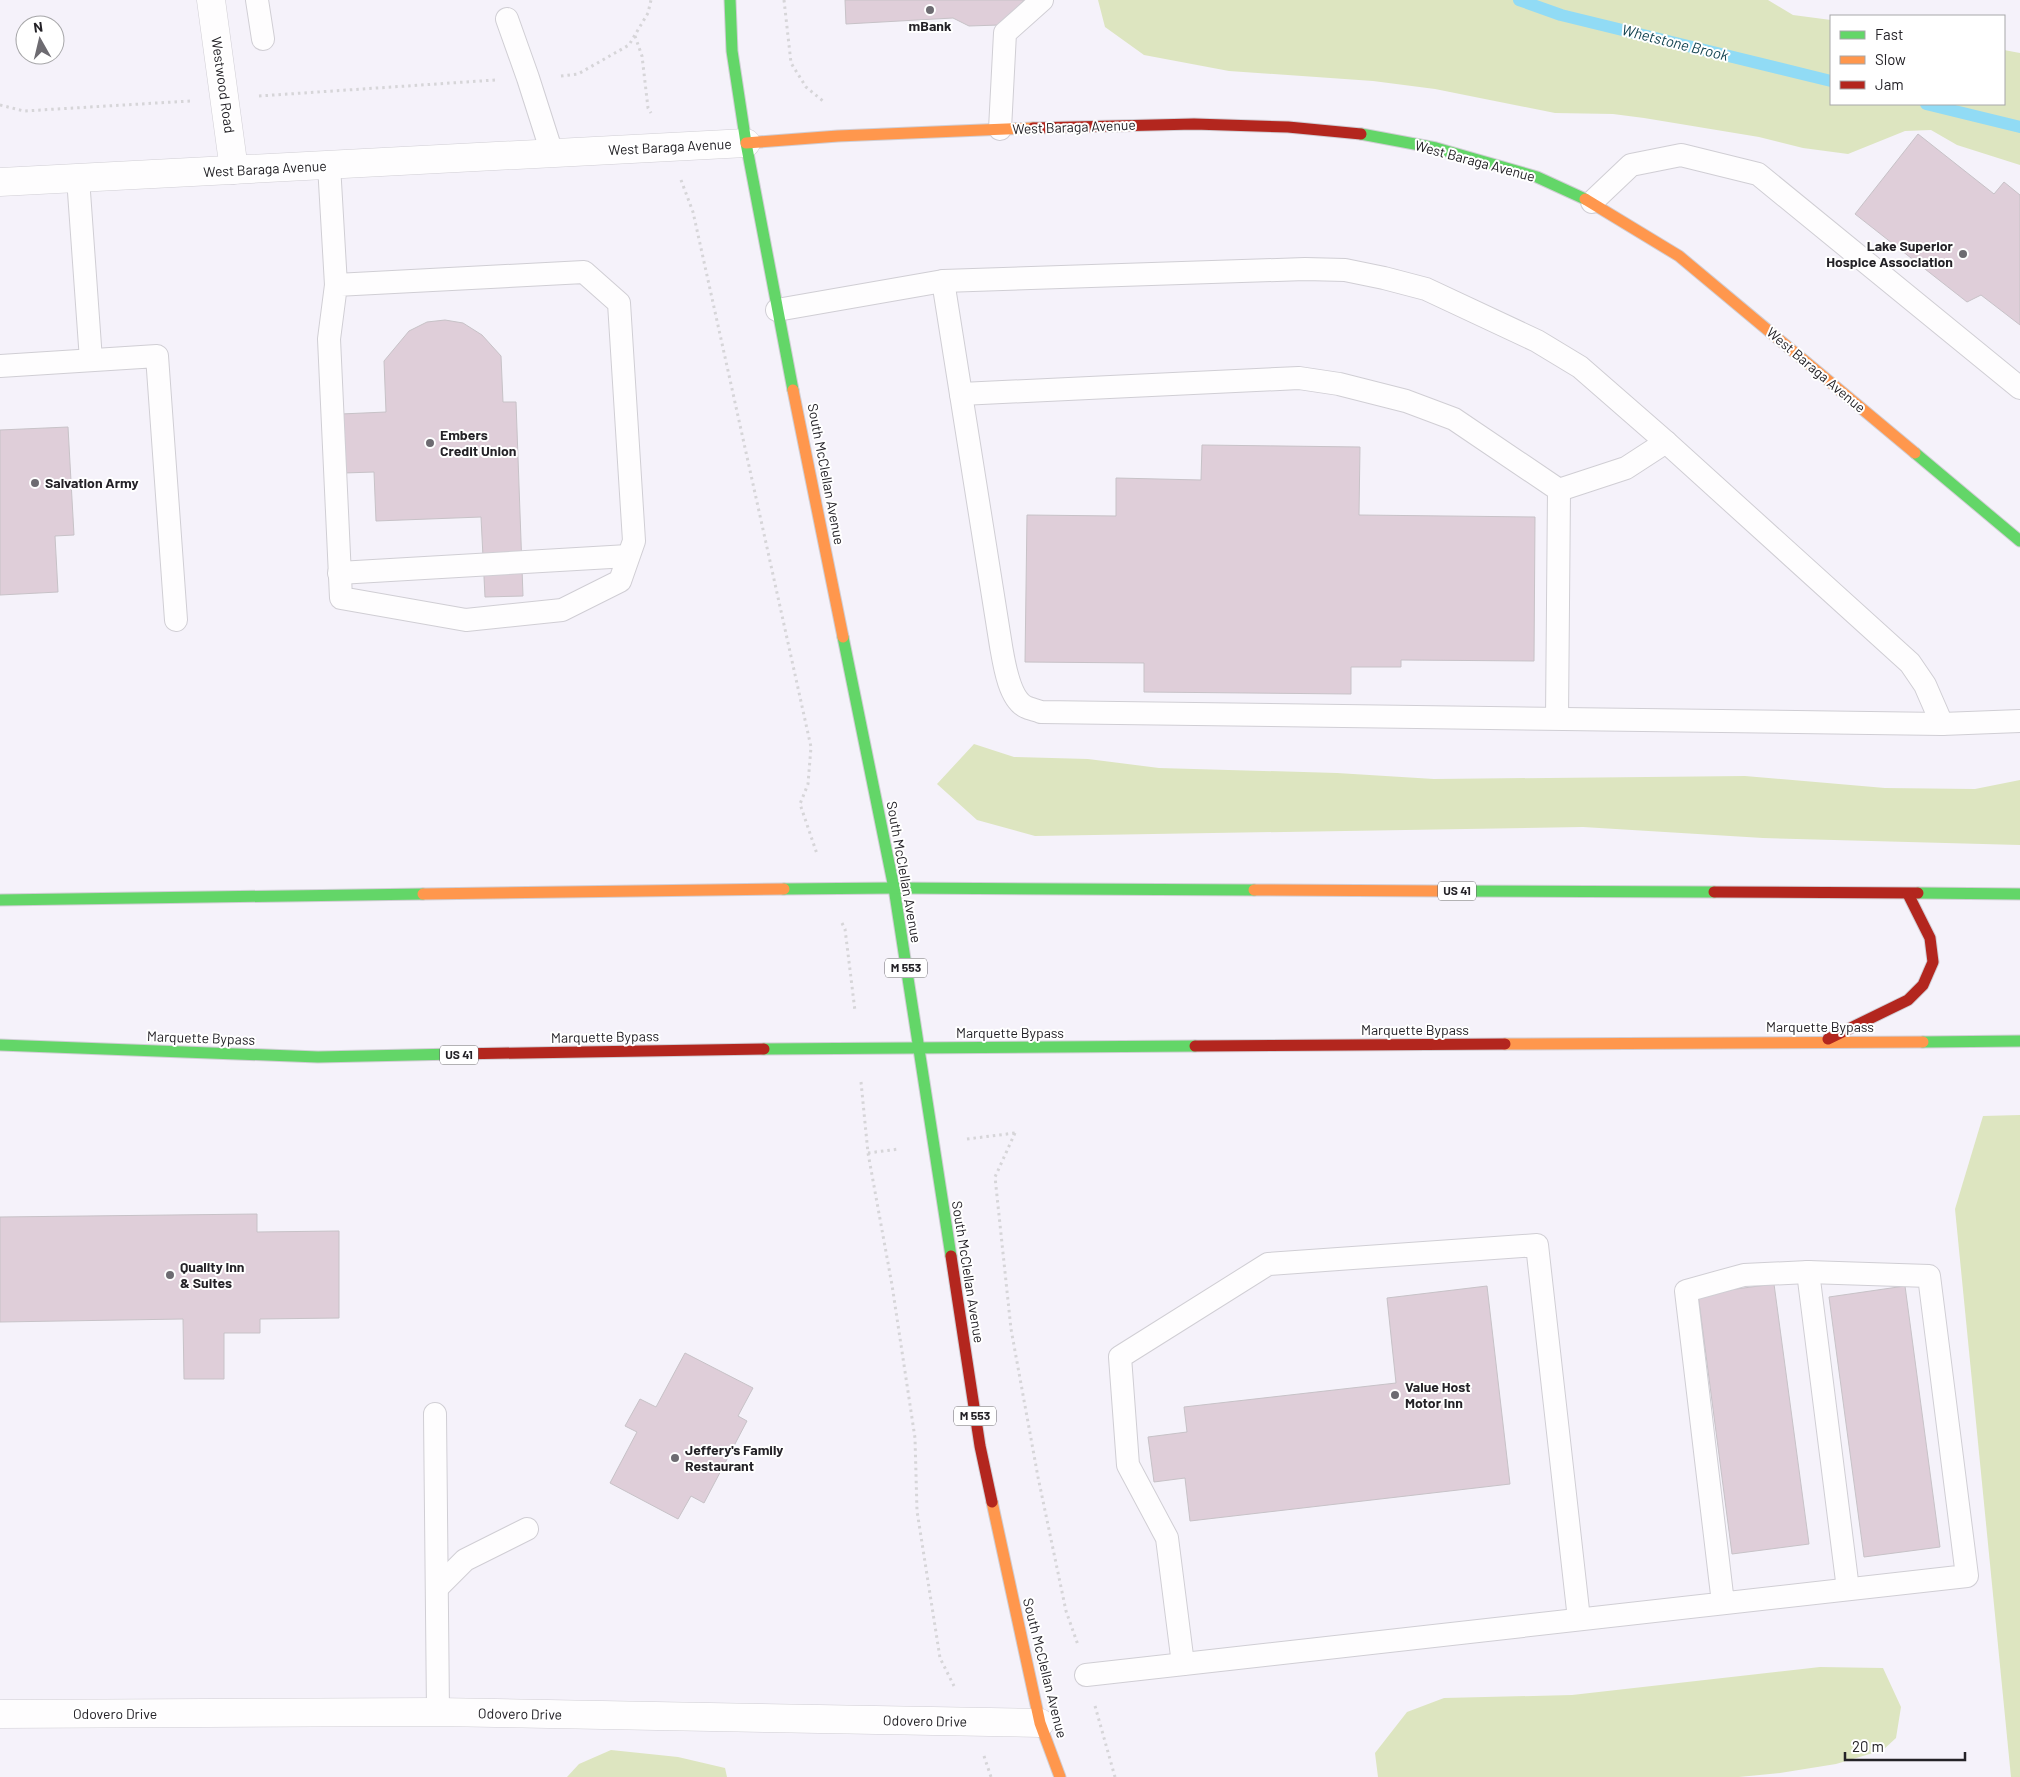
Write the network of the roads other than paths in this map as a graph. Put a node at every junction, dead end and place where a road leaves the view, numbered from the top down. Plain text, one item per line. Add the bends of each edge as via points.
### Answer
1 (211, 0) edge
2 (257, 0) edge
3 (730, 0) edge
4 (1042, 0) edge
5 (507, 19) dead end
6 (263, 39) dead end
7 (1000, 129) junction
8 (746, 143) junction
9 (552, 153) junction
10 (329, 166) junction
11 (234, 170) junction
12 (78, 178) junction
13 (0, 182) edge
14 (1592, 202) junction
15 (943, 282) junction
16 (336, 285) junction
17 (777, 310) junction
18 (91, 360) junction
19 (0, 366) edge
20 (2020, 388) edge
21 (961, 394) junction
22 (1666, 442) junction
23 (1558, 490) junction
24 (2020, 541) edge
25 (628, 556) junction
26 (340, 573) junction
27 (176, 620) dead end
28 (1557, 718) junction
29 (2020, 721) edge
30 (1942, 724) junction
31 (894, 888) junction
32 (1908, 894) junction
33 (2020, 894) edge
34 (61, 899) junction
35 (0, 900) edge
36 (26, 911) dead end
37 (2020, 1041) edge
38 (1822, 1042) junction
39 (0, 1045) edge
40 (918, 1048) junction
41 (1808, 1272) junction
42 (435, 1414) dead end
43 (526, 1529) dead end
44 (437, 1588) junction
45 (1848, 1589) junction
46 (1723, 1603) junction
47 (1580, 1619) junction
48 (1183, 1664) junction
49 (1086, 1675) dead end
50 (438, 1712) junction
51 (0, 1714) edge
52 (1040, 1723) junction
53 (1060, 1777) edge

1 - 11 street, Westwood Road
2 - 6 lane
3 - 8 main road, South McClellan Avenue via 732,51
4 - 7 lane via 1004,33
5 - 9 lane
7 - 8 main road, West Baraga Avenue
7 - 14 main road, West Baraga Avenue via 1194,124 1362,134 1436,148 1537,177
8 - 9 street, West Baraga Avenue
8 - 17 main road, South McClellan Avenue
9 - 10 street, West Baraga Avenue
10 - 11 street, West Baraga Avenue
10 - 16 lane
11 - 12 street, West Baraga Avenue
12 - 13 street, West Baraga Avenue
12 - 18 lane
14 - 20 lane via 1631,165 1681,155 1758,174
14 - 24 main road, West Baraga Avenue via 1679,256
15 - 17 lane
15 - 21 lane
15 - 22 lane via 1305,269 1345,270 1384,278 1426,289 1537,341 1580,367
16 - 25 lane via 584,272 619,303 634,542
16 - 26 lane via 330,339
17 - 31 main road, South McClellan Avenue
18 - 19 lane
18 - 27 lane via 157,356
21 - 23 lane via 1270,378 1323,382 1406,401 1454,420
21 - 28 lane via 1003,654 1014,693 1024,706 1041,712
22 - 23 lane via 1626,468
22 - 30 lane via 1910,663 1925,686
23 - 28 lane
25 - 26 lane
25 - 26 lane via 620,581 562,610 466,620 341,598
28 - 30 lane
29 - 30 lane
31 - 32 main road, US 41
31 - 34 main road, US 41
31 - 40 main road, South McClellan Avenue / M 553
32 - 33 main road, US 41
32 - 38 main road via 1930,938 1933,962 1923,985 1908,1000
34 - 35 main road, US 41
34 - 36 main road
37 - 38 main road, Marquette Bypass / US 41
38 - 40 main road, Marquette Bypass / US 41
39 - 40 main road, Marquette Bypass / US 41 via 318,1058
40 - 52 main road, South McClellan Avenue / M 553 via 980,1446
41 - 45 lane
41 - 45 lane via 1929,1276 1966,1576
41 - 46 lane via 1744,1275 1686,1291
42 - 44 lane
43 - 44 lane via 465,1560
44 - 50 lane
45 - 46 lane
46 - 47 lane
47 - 48 lane
47 - 48 lane via 1537,1245 1268,1264 1120,1357 1128,1465 1167,1538
48 - 49 lane
50 - 51 street, Odovero Drive
50 - 52 street, Odovero Drive
52 - 53 main road, South McClellan Avenue / M 553

